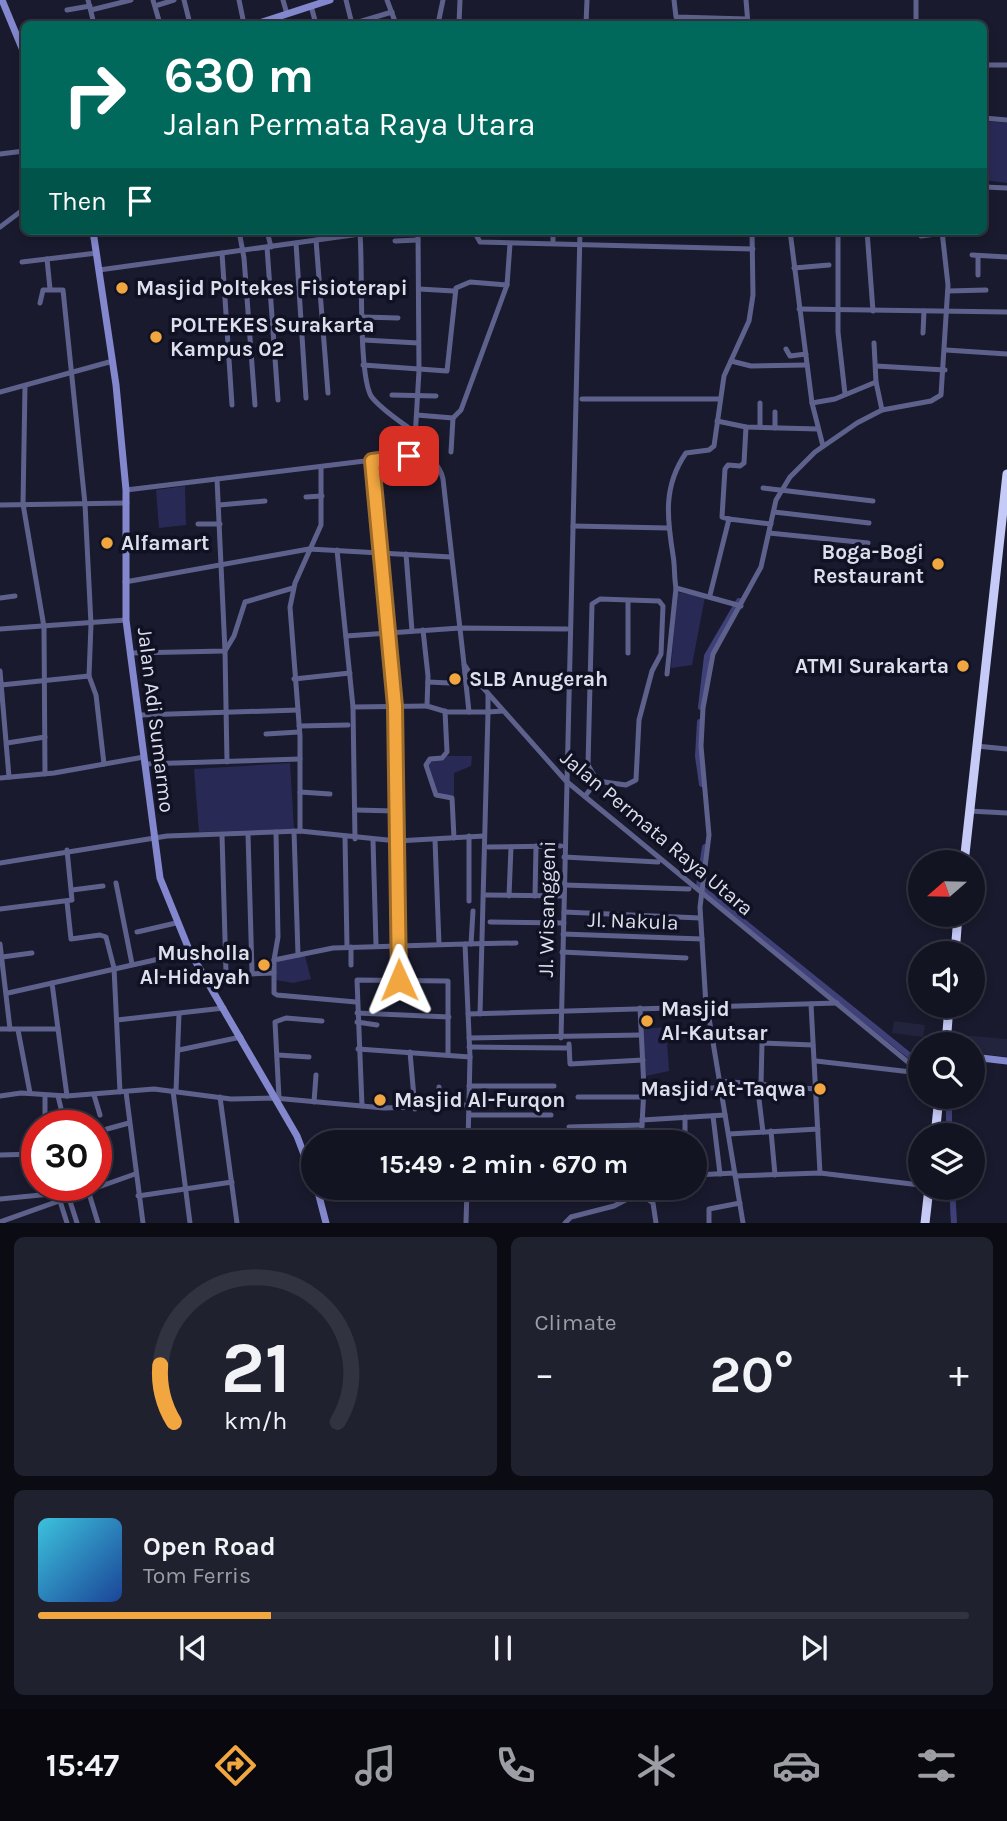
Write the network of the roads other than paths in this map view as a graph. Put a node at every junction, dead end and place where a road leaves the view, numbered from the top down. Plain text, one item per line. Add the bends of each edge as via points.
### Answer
1 (2, 0) edge
2 (131, 0) edge
3 (153, 0) edge
4 (174, 0) edge
5 (184, 0) edge
6 (239, 0) edge
7 (283, 0) edge
8 (330, 0) edge
9 (346, 0) edge
10 (387, 0) edge
11 (443, 0) edge
12 (460, 0) edge
13 (587, 0) edge
14 (674, 0) edge
15 (746, 0) edge
16 (916, 0) edge
17 (158, 5) dead end
18 (90, 6) edge
19 (311, 6) junction
20 (67, 10) dead end
21 (392, 12) junction
22 (288, 14) junction
23 (159, 21) edge
24 (189, 21) edge
25 (243, 21) edge
26 (270, 21) edge
27 (315, 21) edge
28 (351, 21) edge
29 (362, 21) edge
30 (395, 21) edge
31 (439, 21) edge
32 (459, 21) edge
33 (586, 21) edge
34 (734, 21) edge
35 (748, 21) edge
36 (916, 21) edge
37 (21, 46) edge
38 (987, 65) edge
39 (1007, 65) edge
40 (987, 118) edge
41 (1007, 120) edge
42 (21, 151) edge
43 (0, 153) edge
44 (987, 187) edge
45 (1007, 188) edge
46 (21, 211) edge
47 (0, 227) edge
48 (94, 235) edge
49 (240, 235) edge
50 (268, 235) edge
51 (333, 235) edge
52 (360, 235) edge
53 (418, 235) edge
54 (476, 235) edge
55 (553, 235) edge
56 (580, 235) edge
57 (752, 235) edge
58 (790, 235) edge
59 (838, 235) edge
60 (867, 235) edge
61 (927, 235) edge
62 (942, 235) edge
63 (922, 236) dead end
64 (316, 240) junction
65 (418, 240) junction
66 (394, 241) dead end
67 (553, 241) dead end
68 (296, 243) junction
69 (510, 244) junction
70 (580, 246) junction
71 (269, 247) junction
72 (753, 249) junction
73 (244, 250) junction
74 (97, 253) junction
75 (222, 253) junction
76 (1007, 257) edge
77 (47, 259) junction
78 (22, 262) dead end
79 (829, 265) dead end
80 (794, 268) junction
81 (103, 269) junction
82 (978, 275) dead end
83 (508, 285) junction
84 (50, 289) junction
85 (419, 289) junction
86 (986, 290) dead end
87 (454, 291) junction
88 (948, 291) junction
89 (40, 303) dead end
90 (799, 309) junction
91 (838, 311) junction
92 (873, 311) junction
93 (924, 311) junction
94 (947, 312) junction
95 (1007, 312) edge
96 (363, 317) junction
97 (398, 318) dead end
98 (923, 333) dead end
99 (363, 340) junction
100 (418, 343) junction
101 (874, 343) dead end
102 (786, 349) dead end
103 (946, 350) junction
104 (806, 354) junction
105 (1007, 354) edge
106 (113, 361) junction
107 (732, 361) junction
108 (363, 365) junction
109 (807, 365) junction
110 (876, 366) junction
111 (944, 370) junction
112 (419, 371) junction
113 (72, 373) junction
114 (876, 382) junction
115 (25, 386) junction
116 (0, 392) edge
117 (328, 393) dead end
118 (845, 394) junction
119 (417, 395) junction
120 (392, 396) dead end
121 (436, 396) dead end
122 (306, 398) dead end
123 (582, 399) dead end
124 (720, 399) junction
125 (278, 400) dead end
126 (760, 403) dead end
127 (812, 403) junction
128 (232, 405) dead end
129 (255, 405) dead end
130 (882, 410) junction
131 (775, 412) dead end
132 (417, 415) junction
133 (453, 418) junction
134 (717, 421) junction
135 (746, 427) junction
136 (760, 427) junction
137 (775, 428) junction
138 (818, 429) junction
139 (417, 436) junction
140 (823, 446) junction
141 (451, 452) dead end
142 (414, 455) junction
143 (372, 461) junction
144 (321, 467) junction
145 (1007, 474) edge
146 (217, 479) junction
147 (763, 488) dead end
148 (126, 491) junction
149 (780, 491) junction
150 (322, 496) junction
151 (306, 497) dead end
152 (265, 501) dead end
153 (873, 501) dead end
154 (127, 503) junction
155 (23, 504) junction
156 (85, 504) junction
157 (0, 505) edge
158 (219, 505) junction
159 (774, 512) junction
160 (729, 519) junction
161 (869, 523) dead end
162 (198, 524) dead end
163 (220, 524) junction
164 (769, 524) junction
165 (573, 526) junction
166 (668, 528) junction
167 (769, 533) junction
168 (868, 543) dead end
169 (309, 550) junction
170 (337, 550) junction
171 (381, 552) junction
172 (406, 554) junction
173 (451, 557) junction
174 (223, 565) junction
175 (125, 582) junction
176 (293, 588) junction
177 (676, 588) junction
178 (15, 596) dead end
179 (710, 596) junction
180 (0, 598) edge
181 (628, 601) junction
182 (738, 604) junction
183 (126, 620) junction
184 (91, 624) junction
185 (44, 627) junction
186 (460, 628) junction
187 (0, 629) edge
188 (567, 629) dead end
189 (423, 630) junction
190 (412, 631) junction
191 (388, 633) junction
192 (346, 636) junction
193 (225, 651) junction
194 (131, 653) junction
195 (628, 653) dead end
196 (464, 664) junction
197 (0, 671) edge
198 (350, 673) junction
199 (667, 674) dead end
200 (89, 676) junction
201 (294, 679) junction
202 (44, 681) junction
203 (428, 682) junction
204 (449, 683) dead end
205 (1, 685) edge
206 (488, 694) junction
207 (395, 706) junction
208 (427, 706) junction
209 (353, 707) junction
210 (298, 710) junction
211 (445, 711) junction
212 (503, 711) junction
213 (226, 712) junction
214 (469, 712) junction
215 (488, 712) junction
216 (140, 715) junction
217 (348, 725) dead end
218 (299, 729) junction
219 (266, 734) dead end
220 (45, 737) junction
221 (7, 743) junction
222 (976, 746) junction
223 (1007, 749) edge
224 (300, 759) junction
225 (144, 761) junction
226 (227, 762) junction
227 (104, 764) junction
228 (45, 774) junction
229 (9, 777) junction
230 (566, 777) junction
231 (0, 778) edge
232 (597, 781) junction
233 (300, 792) junction
234 (330, 794) dead end
235 (586, 795) junction
236 (356, 810) junction
237 (395, 811) junction
238 (969, 811) junction
239 (1007, 813) edge
240 (297, 831) junction
241 (276, 832) junction
242 (248, 834) junction
243 (222, 835) junction
244 (469, 836) junction
245 (484, 836) junction
246 (345, 837) junction
247 (153, 838) junction
248 (454, 838) junction
249 (355, 839) junction
250 (373, 840) junction
251 (435, 840) junction
252 (397, 841) junction
253 (511, 846) junction
254 (536, 846) junction
255 (561, 846) dead end
256 (488, 847) dead end
257 (67, 850) junction
258 (965, 850) edge
259 (564, 857) junction
260 (658, 862) dead end
261 (0, 863) edge
262 (117, 883) dead end
263 (564, 884) junction
264 (103, 886) dead end
265 (689, 889) dead end
266 (72, 890) junction
267 (702, 890) junction
268 (486, 895) dead end
269 (509, 896) junction
270 (535, 896) junction
271 (564, 896) junction
272 (469, 901) dead end
273 (67, 902) junction
274 (0, 909) edge
275 (472, 911) dead end
276 (564, 912) junction
277 (700, 918) junction
278 (490, 922) dead end
279 (564, 922) junction
280 (176, 923) junction
281 (137, 932) dead end
282 (563, 934) junction
283 (702, 939) junction
284 (516, 943) dead end
285 (0, 944) edge
286 (398, 944) junction
287 (439, 944) junction
288 (468, 944) junction
289 (483, 944) junction
290 (376, 945) junction
291 (349, 947) junction
292 (562, 951) junction
293 (190, 952) junction
294 (32, 953) dead end
295 (298, 955) junction
296 (2, 957) junction
297 (686, 958) dead end
298 (274, 960) junction
299 (132, 964) junction
300 (351, 965) dead end
301 (114, 968) junction
302 (252, 972) junction
303 (226, 973) junction
304 (274, 973) junction
305 (203, 976) junction
306 (399, 980) junction
307 (52, 983) junction
308 (8, 993) junction
309 (356, 1002) junction
310 (837, 1003) junction
311 (811, 1004) junction
312 (707, 1006) junction
313 (224, 1008) junction
314 (640, 1008) junction
315 (560, 1012) junction
316 (357, 1013) junction
317 (179, 1014) junction
318 (468, 1014) junction
319 (480, 1014) junction
320 (449, 1017) junction
321 (117, 1020) junction
322 (322, 1021) dead end
323 (357, 1022) junction
324 (377, 1025) dead end
325 (0, 1029) edge
326 (10, 1029) junction
327 (58, 1029) junction
328 (18, 1030) junction
329 (641, 1035) junction
330 (241, 1037) junction
331 (469, 1038) junction
332 (492, 1038) junction
333 (512, 1038) junction
334 (561, 1038) junction
335 (569, 1038) junction
336 (813, 1045) junction
337 (469, 1047) junction
338 (492, 1047) junction
339 (512, 1047) junction
340 (569, 1048) junction
341 (358, 1049) junction
342 (179, 1050) junction
343 (410, 1052) junction
344 (278, 1055) junction
345 (448, 1055) junction
346 (309, 1057) dead end
347 (470, 1057) junction
348 (985, 1058) edge
349 (643, 1060) junction
350 (816, 1061) dead end
351 (1007, 1061) edge
352 (908, 1062) edge
353 (908, 1071) edge
354 (316, 1075) dead end
355 (759, 1083) junction
356 (720, 1084) junction
357 (469, 1086) junction
358 (554, 1086) dead end
359 (439, 1087) dead end
360 (644, 1088) junction
361 (815, 1089) junction
362 (175, 1091) junction
363 (123, 1092) junction
364 (30, 1093) junction
365 (45, 1095) junction
366 (93, 1095) junction
367 (0, 1096) edge
368 (58, 1096) junction
369 (67, 1096) junction
370 (220, 1097) junction
371 (578, 1097) dead end
372 (644, 1097) junction
373 (276, 1098) junction
374 (314, 1102) junction
375 (468, 1105) junction
376 (362, 1106) junction
377 (439, 1107) junction
378 (415, 1109) junction
379 (45, 1110) edge
380 (61, 1110) edge
381 (98, 1110) edge
382 (469, 1115) junction
383 (551, 1115) dead end
384 (725, 1115) junction
385 (713, 1116) junction
386 (685, 1117) junction
387 (642, 1122) junction
388 (129, 1123) junction
389 (569, 1127) dead end
390 (112, 1128) edge
391 (818, 1129) junction
392 (468, 1130) edge
393 (642, 1130) edge
394 (685, 1130) edge
395 (771, 1131) junction
396 (763, 1132) junction
397 (729, 1134) junction
398 (301, 1146) edge
399 (21, 1154) edge
400 (0, 1155) edge
401 (820, 1173) junction
402 (135, 1174) junction
403 (720, 1174) junction
404 (735, 1174) junction
405 (707, 1175) edge
406 (775, 1175) junction
407 (112, 1181) edge
408 (232, 1182) junction
409 (908, 1184) edge
410 (186, 1189) junction
411 (138, 1196) junction
412 (21, 1197) edge
413 (0, 1199) edge
414 (320, 1200) edge
415 (467, 1200) edge
416 (624, 1200) edge
417 (650, 1200) edge
418 (928, 1200) edge
419 (60, 1201) joint
420 (70, 1201) edge
421 (90, 1201) edge
422 (740, 1203) junction
423 (0, 1222) edge
424 (67, 1223) edge
425 (77, 1223) edge
426 (98, 1223) edge
427 (143, 1223) edge
428 (190, 1223) edge
429 (237, 1223) edge
430 (326, 1223) edge
431 (466, 1223) edge
432 (565, 1223) edge
433 (656, 1223) edge
434 (709, 1223) edge
435 (743, 1223) edge
436 (925, 1223) edge

1 - 37 main road
2 - 18 street
3 - 23 street
4 - 17 street
5 - 24 street
6 - 25 street
7 - 22 street
8 - 19 main road
9 - 28 street
10 - 21 street
11 - 31 street
12 - 32 street
13 - 33 street
14 - 34 street via 676,17
15 - 35 street
16 - 36 street
18 - 20 street
19 - 22 main road
19 - 27 street
21 - 29 street
21 - 30 street
22 - 26 main road
38 - 39 street
40 - 41 street
42 - 43 street
44 - 45 street
46 - 47 street
48 - 74 main road, Jalan Adi Sumarmo
49 - 73 street
50 - 71 street
51 - 64 street
52 - 96 street
53 - 65 street
54 - 69 street via 480,242
55 - 67 street
56 - 70 street, Jl. Wisanggeni
57 - 72 street
58 - 80 street
59 - 91 street
60 - 92 street
61 - 63 street
62 - 88 street
64 - 68 street
64 - 117 street
65 - 66 street
65 - 85 street
68 - 71 street
68 - 122 street
69 - 70 street
69 - 83 street
70 - 72 street
70 - 165 street, Jl. Wisanggeni
71 - 73 street
71 - 125 street
72 - 107 street via 749,321
73 - 75 street
73 - 129 street
74 - 77 street
74 - 81 main road, Jalan Adi Sumarmo
75 - 81 street
75 - 128 street
76 - 82 street via 975,256
77 - 78 street
77 - 84 street
79 - 80 street
80 - 90 street
81 - 106 main road, Jalan Adi Sumarmo
83 - 87 street via 467,282
83 - 133 street via 463,405
84 - 89 street via 40,292
84 - 113 street via 64,292
85 - 87 street
85 - 100 street
86 - 88 street
87 - 112 street via 449,369
88 - 94 street
90 - 91 street
90 - 104 street
91 - 92 street
91 - 118 street
92 - 93 street
93 - 94 street
93 - 98 street
94 - 95 street
94 - 103 street
96 - 97 street
96 - 99 street
99 - 100 street
99 - 108 street
100 - 112 street
101 - 110 street
102 - 104 street via 790,356
103 - 105 street
103 - 111 street
104 - 109 street
106 - 113 street
106 - 148 main road, Jalan Adi Sumarmo
107 - 109 street via 751,366
107 - 124 street
108 - 112 street
108 - 139 street via 373,398
109 - 127 street
110 - 111 street
110 - 114 street
111 - 130 street via 938,399
112 - 119 street
113 - 115 street
113 - 156 street
114 - 118 street
114 - 130 street
115 - 116 street
115 - 155 street
118 - 127 street
119 - 120 street
119 - 121 street
119 - 132 street
123 - 124 street
124 - 134 street
126 - 136 street
127 - 138 street
130 - 140 street
131 - 137 street
132 - 133 street
132 - 139 street
133 - 141 street
134 - 135 street
134 - 166 street via 714,446 686,453 672,478
135 - 136 street
135 - 160 street via 744,464 725,469 722,517
136 - 137 street
137 - 138 street
138 - 140 street
139 - 142 street
140 - 149 street
142 - 143 street
142 - 173 street via 428,458 441,470
143 - 144 street
143 - 171 street
144 - 146 street
144 - 150 street
145 - 222 highway
146 - 148 street
146 - 158 street
147 - 149 street
148 - 154 main road, Jalan Adi Sumarmo
149 - 153 street
149 - 159 street
150 - 151 street
150 - 169 street via 321,525
152 - 158 street
154 - 156 street
154 - 175 main road, Jalan Adi Sumarmo
155 - 156 street
155 - 157 street
155 - 185 street
156 - 184 street
158 - 163 street
159 - 161 street
159 - 164 street
160 - 164 street
160 - 179 street
162 - 163 street
163 - 174 street
164 - 167 street
165 - 166 street
165 - 230 street, Jl. Wisanggeni
166 - 177 street
167 - 168 street
167 - 182 street via 761,567
169 - 170 street
169 - 174 street
169 - 176 street
170 - 171 street
170 - 192 street
171 - 172 street
171 - 191 street
172 - 173 street
172 - 190 street
173 - 186 street
174 - 175 street
174 - 193 street
175 - 183 main road, Jalan Adi Sumarmo
176 - 193 street via 245,602
176 - 201 street via 289,622
177 - 179 street
177 - 199 street
178 - 180 street
179 - 182 street
181 - 195 street
181 - 232 street via 600,599 592,604 588,754 589,769
181 - 232 street via 663,604 661,654 639,720 636,780 626,785
182 - 267 street via 713,654 704,700 701,752 709,835
183 - 184 street
183 - 194 main road, Jalan Adi Sumarmo
184 - 185 street
184 - 200 street
185 - 187 street
185 - 202 street
186 - 188 street
186 - 189 street
186 - 196 street
189 - 190 street
189 - 203 street
190 - 191 street
191 - 192 street
191 - 207 street
192 - 198 street
193 - 194 street
193 - 213 street
194 - 216 main road, Jalan Adi Sumarmo
196 - 206 street, Jalan Permata Raya Utara
196 - 214 street
197 - 205 street
198 - 201 street
198 - 209 street
200 - 202 street
200 - 227 street via 96,695
201 - 210 street
202 - 205 street
202 - 220 street
203 - 204 street
203 - 208 street
205 - 221 street
206 - 212 street, Jalan Permata Raya Utara
206 - 215 street
207 - 208 street
207 - 209 street
207 - 237 street
208 - 211 street
209 - 236 street
210 - 213 street
210 - 218 street
211 - 214 street
211 - 248 street via 447,752 426,765 435,794 453,800
212 - 215 street
212 - 230 street, Jalan Permata Raya Utara
213 - 216 street
213 - 226 street
214 - 215 street
215 - 245 street
216 - 225 main road, Jalan Adi Sumarmo
217 - 218 street
218 - 219 street
218 - 224 street
220 - 221 street
220 - 228 street
221 - 229 street
222 - 223 street
222 - 238 highway
224 - 226 street
224 - 233 street
225 - 226 street
225 - 227 street
225 - 247 main road, Jalan Adi Sumarmo
227 - 228 street
228 - 229 street
229 - 231 street
230 - 235 street, Jalan Permata Raya Utara
230 - 259 street, Jl. Wisanggeni
232 - 235 street
233 - 234 street
233 - 240 street
235 - 267 street, Jalan Permata Raya Utara
236 - 237 street
236 - 249 street
237 - 252 street
238 - 239 street
238 - 258 highway
240 - 241 street
240 - 246 street
240 - 295 street
241 - 242 street
241 - 298 street via 278,937
242 - 243 street
242 - 302 street
243 - 247 street
243 - 303 street
244 - 245 street
244 - 248 street
244 - 272 street
245 - 289 street
246 - 249 street
246 - 291 street
247 - 257 street
247 - 280 main road, Jalan Adi Sumarmo via 160,878
248 - 251 street
249 - 250 street
250 - 252 street
250 - 290 street
251 - 252 street
251 - 287 street
252 - 286 street
253 - 254 street
253 - 256 street
253 - 269 street
254 - 255 street
254 - 270 street
257 - 261 street
257 - 266 street
259 - 260 street
259 - 263 street, Jl. Wisanggeni
262 - 299 street
263 - 265 street
263 - 271 street, Jl. Wisanggeni
264 - 266 street
266 - 273 street via 73,899
267 - 277 street
267 - 310 street, Jalan Permata Raya Utara
268 - 269 street
269 - 270 street
270 - 271 street
271 - 276 street, Jl. Wisanggeni
273 - 274 street
273 - 301 street via 71,939 105,936
275 - 288 street
276 - 277 street
276 - 279 street, Jl. Wisanggeni
277 - 283 street
278 - 279 street
279 - 282 street, Jl. Wisanggeni
280 - 281 street
280 - 293 main road, Jalan Adi Sumarmo
282 - 283 street, Jl. Nakula
282 - 292 street, Jl. Wisanggeni
283 - 312 street
284 - 289 street
285 - 296 street
286 - 287 street
286 - 290 street
286 - 306 street
287 - 288 street
288 - 289 street
288 - 318 street
289 - 319 street
290 - 291 street
291 - 295 street
291 - 300 street
292 - 297 street
292 - 315 street, Jl. Wisanggeni
293 - 299 street
293 - 305 main road, Jalan Adi Sumarmo
294 - 296 street
295 - 298 street
296 - 308 street
298 - 304 street
299 - 301 street
301 - 307 street
301 - 321 street
302 - 303 street
302 - 304 street
303 - 305 street
304 - 309 street via 277,995
305 - 313 main road, Jalan Adi Sumarmo
306 - 309 street via 357,980
306 - 320 street via 449,981
307 - 308 street
307 - 327 street
308 - 326 street
309 - 316 street
310 - 311 street
310 - 352 street, Jalan Permata Raya Utara
311 - 312 street
311 - 336 street
312 - 314 street
312 - 356 street
313 - 317 street
313 - 330 main road, Jalan Adi Sumarmo
314 - 315 street
314 - 329 street
315 - 319 street
315 - 334 street, Jl. Wisanggeni
316 - 320 street
316 - 323 street
317 - 321 street
317 - 342 street
318 - 319 street
318 - 331 street
320 - 345 street
321 - 363 street
322 - 344 street via 276,1021
323 - 324 street
323 - 341 street
325 - 326 street
326 - 328 street
327 - 328 street
327 - 369 street
328 - 364 street
329 - 335 street
329 - 349 street
330 - 342 street
330 - 373 main road, Jalan Adi Sumarmo
331 - 332 street
331 - 337 street
332 - 333 street
332 - 338 street
333 - 334 street
333 - 339 street
334 - 335 street
335 - 340 street
336 - 355 street via 762,1043
336 - 361 street
337 - 338 street
337 - 347 street
338 - 339 street
339 - 340 street
340 - 349 street via 570,1064
341 - 343 street
341 - 376 street
342 - 362 street
343 - 345 street
343 - 378 street
344 - 346 street
344 - 373 street
345 - 347 street
347 - 357 street
348 - 351 main road
349 - 360 street
350 - 353 street
354 - 374 street
355 - 356 street
355 - 361 street
355 - 396 street
356 - 360 street
356 - 384 street
357 - 358 street
357 - 375 street
359 - 377 street
360 - 372 street
361 - 391 street
362 - 363 street
362 - 370 street
362 - 410 street
363 - 366 street
363 - 388 street
364 - 365 street
364 - 367 street
365 - 368 street
365 - 379 street
366 - 369 street
366 - 381 street
368 - 369 street
368 - 380 street
370 - 373 street
370 - 408 street
371 - 372 street
372 - 387 street
373 - 374 street
373 - 398 main road, Jalan Adi Sumarmo
374 - 376 street
375 - 377 street
375 - 382 street
376 - 378 street
377 - 378 street
382 - 383 street
382 - 392 street
384 - 385 street
384 - 397 street
385 - 386 street
385 - 403 street
386 - 387 street
386 - 394 street
387 - 389 street
387 - 393 street
388 - 390 street
388 - 402 street
391 - 395 street
391 - 401 street
395 - 396 street
395 - 406 street
396 - 397 street
397 - 404 street
399 - 400 street
401 - 406 street
401 - 409 street
402 - 407 street
402 - 411 street
403 - 404 street
403 - 405 street
404 - 406 street
404 - 422 street
408 - 410 street
408 - 429 street
410 - 411 street
410 - 428 street
411 - 427 street
412 - 413 street
414 - 430 main road
415 - 431 street
416 - 432 street
417 - 433 street
418 - 436 highway
419 - 423 street
419 - 424 street
420 - 425 street
421 - 426 street
422 - 434 street via 709,1209
422 - 435 street

